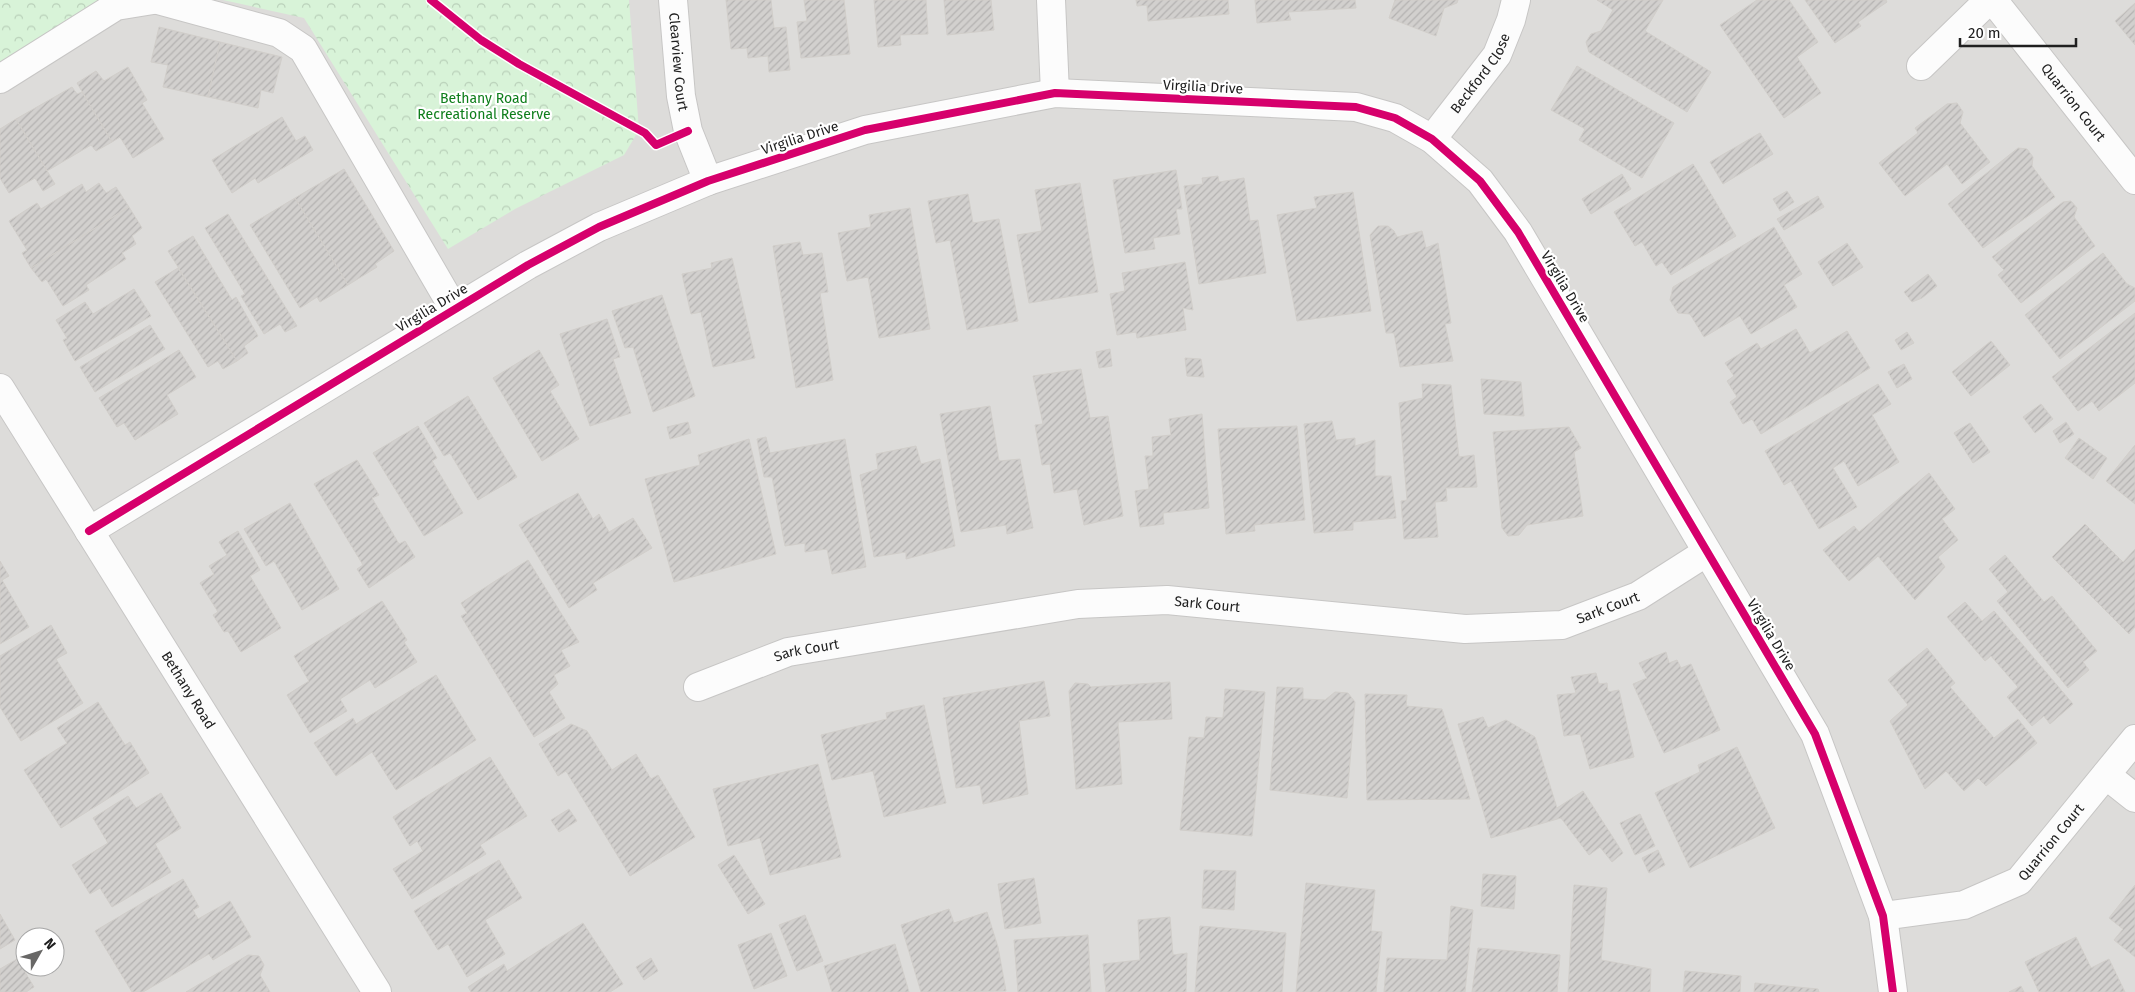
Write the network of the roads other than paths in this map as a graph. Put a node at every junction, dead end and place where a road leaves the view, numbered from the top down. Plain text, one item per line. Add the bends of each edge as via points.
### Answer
1 (152, 0) edge
2 (158, 0) edge
3 (673, 0) edge
4 (1050, 0) edge
5 (1516, 0) edge
6 (1989, 0) edge
7 (1993, 0) edge
8 (1921, 66) dead end
9 (0, 79) edge
10 (1055, 94) junction
11 (1432, 139) junction
12 (2135, 180) edge
13 (708, 181) junction
14 (454, 309) junction
15 (0, 388) edge
16 (89, 530) junction
17 (1707, 552) junction
18 (698, 687) dead end
19 (2135, 739) edge
20 (2106, 775) junction
21 (2135, 798) edge
22 (1883, 916) junction
23 (377, 992) edge
24 (1893, 992) edge

1 - 9 street via 116,6
2 - 14 street via 279,33 303,49
3 - 13 street, Clearview Court via 681,96 688,131
4 - 10 street
5 - 11 street, Beckford Close via 1497,55
6 - 8 street
7 - 12 street, Quarrion Court
10 - 11 street, Virgilia Drive via 1356,107 1395,118
10 - 13 street, Virgilia Drive via 865,130
11 - 17 street, Virgilia Drive via 1480,181 1518,232
13 - 14 street, Virgilia Drive via 599,226
14 - 16 street, Virgilia Drive
15 - 16 street, Bethany Road
16 - 23 street, Bethany Road
17 - 18 street, Sark Court via 1638,596 1562,624 1465,629 1167,600 1078,604 788,652
17 - 22 street, Virgilia Drive via 1815,734
19 - 20 street, Quarrion Court
20 - 21 street
20 - 22 street, Quarrion Court via 2019,881 1964,905
22 - 24 street, Virgilia Drive

